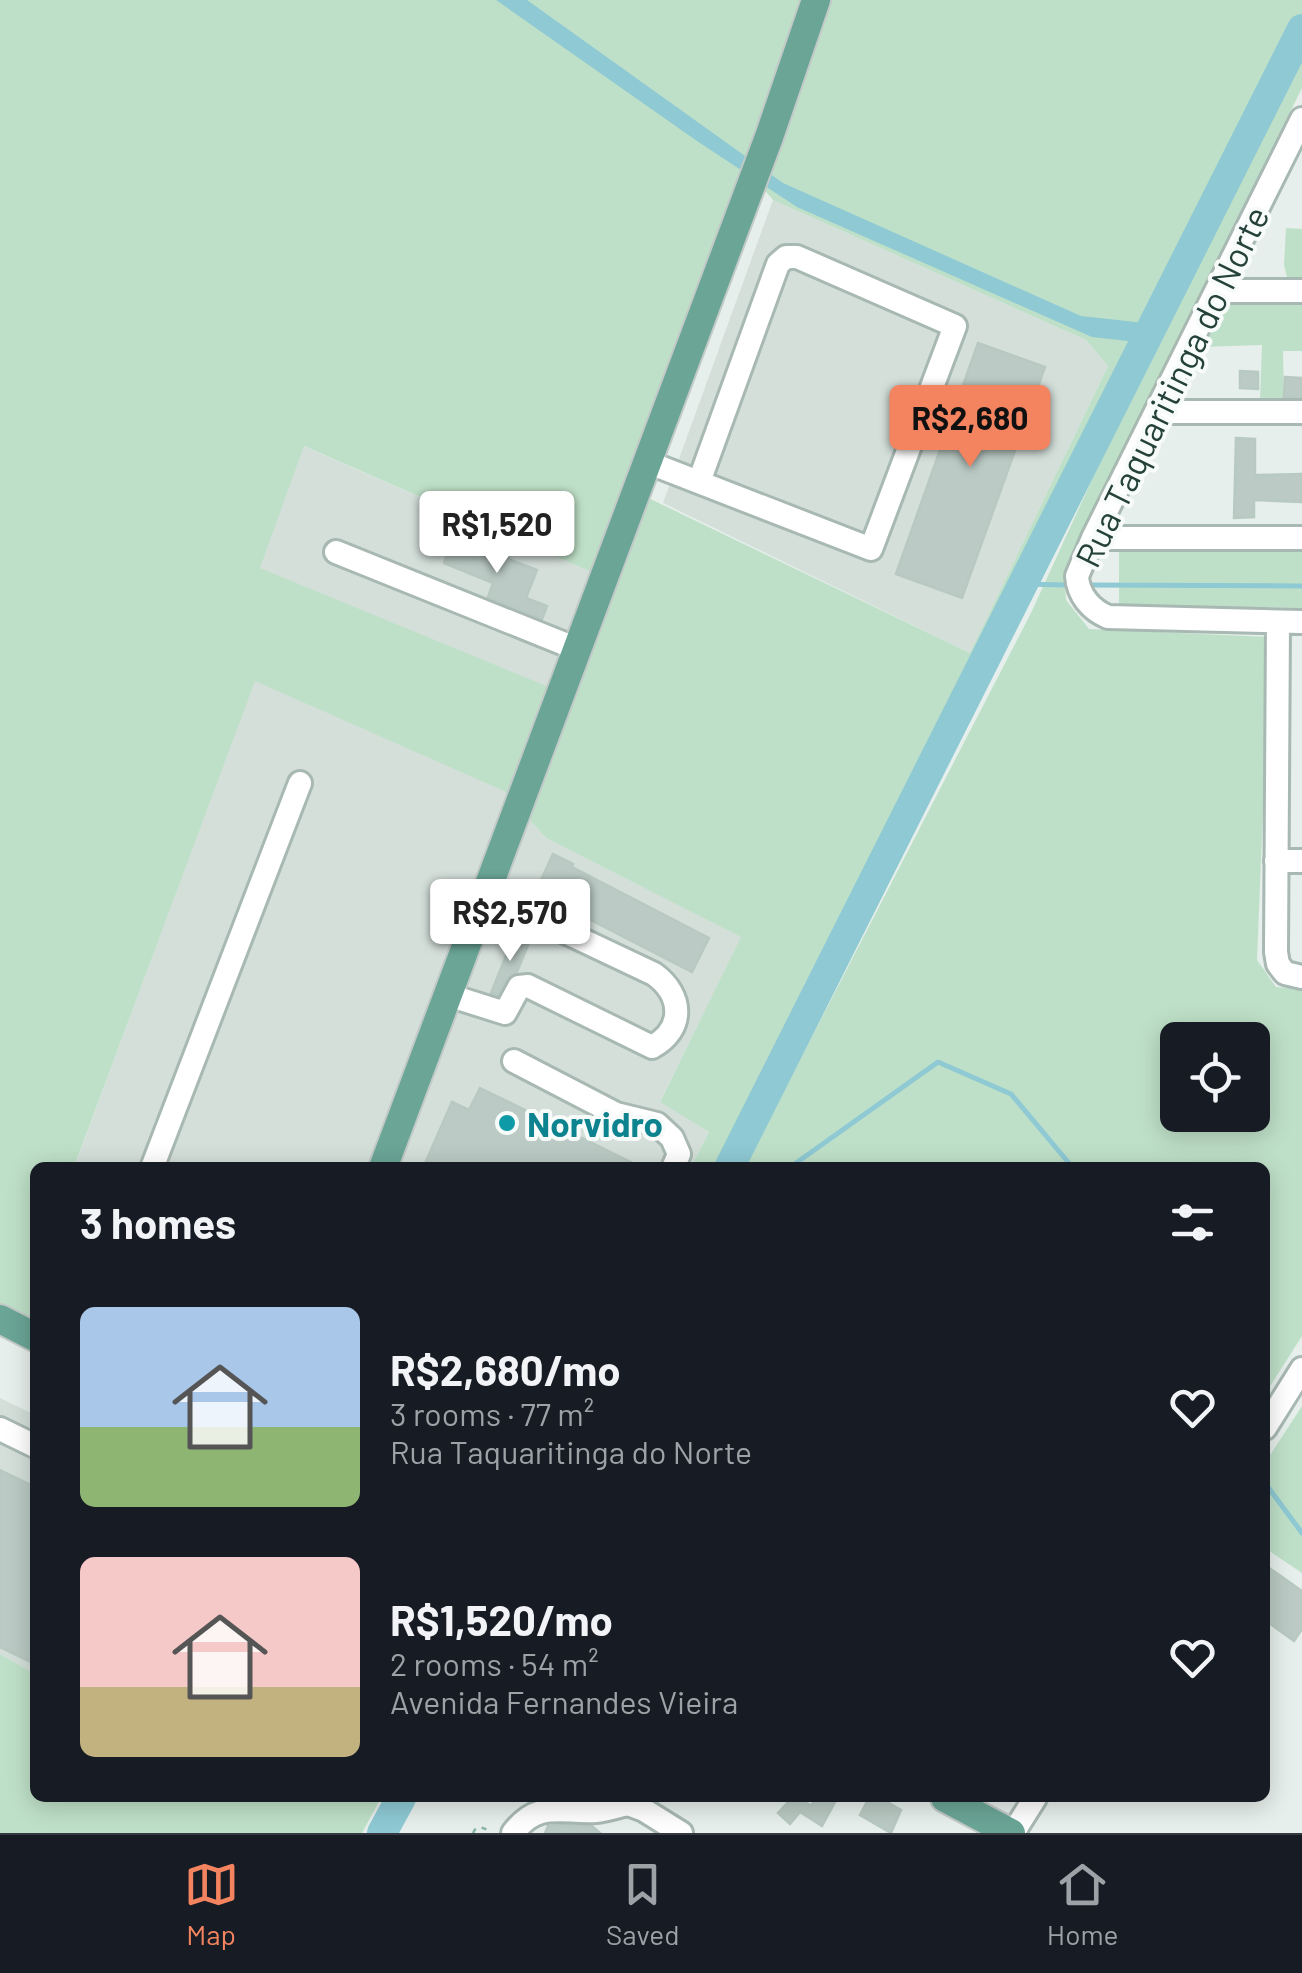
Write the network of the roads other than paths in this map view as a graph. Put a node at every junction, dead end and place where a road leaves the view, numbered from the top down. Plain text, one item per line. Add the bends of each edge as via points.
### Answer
1 (816, 0) edge
2 (1302, 118) edge
3 (1278, 168) junction
4 (1302, 168) edge
5 (1219, 291) junction
6 (1302, 291) edge
7 (1156, 412) junction
8 (1302, 412) edge
9 (647, 462) junction
10 (699, 482) junction
11 (1093, 538) junction
12 (1302, 538) edge
13 (336, 552) dead end
14 (1290, 622) edge
15 (578, 648) junction
16 (1290, 738) edge
17 (300, 783) dead end
18 (1276, 861) junction
19 (1302, 861) edge
20 (486, 894) junction
21 (1302, 977) edge
22 (448, 995) junction
23 (514, 1061) dead end
24 (154, 1162) edge
25 (385, 1162) edge
26 (676, 1162) edge
27 (0, 1319) edge
28 (30, 1334) edge
29 (1302, 1369) edge
30 (1270, 1420) edge
31 (0, 1429) edge
32 (30, 1444) edge
33 (625, 1802) edge
34 (630, 1802) edge
35 (954, 1802) edge
36 (1032, 1802) edge
37 (676, 1832) edge
38 (513, 1833) edge
39 (1012, 1833) edge

1 - 9 main road
2 - 3 street, Rua Taquaritinga do Norte
3 - 4 street
3 - 5 street, Rua Taquaritinga do Norte
5 - 6 street
5 - 7 street, Rua Taquaritinga do Norte
7 - 8 street
7 - 11 street, Rua Taquaritinga do Norte
9 - 10 street
9 - 15 main road
10 - 10 street via 871,549 955,326 786,257
11 - 12 street
11 - 14 street, Rua Taquaritinga do Norte via 1077,576 1086,600 1108,618
13 - 15 street
14 - 16 street
15 - 20 main road
16 - 18 street
17 - 24 street
18 - 19 street
18 - 21 street via 1278,964
20 - 22 main road
20 - 22 street via 654,974 672,991 674,1021 650,1047 528,986 519,987 504,1013
22 - 25 main road
23 - 26 street via 616,1114 657,1124 672,1138
27 - 28 main road
29 - 30 street
31 - 32 street
33 - 38 street via 598,1811 547,1809
34 - 37 street
35 - 39 main road
36 - 39 street

